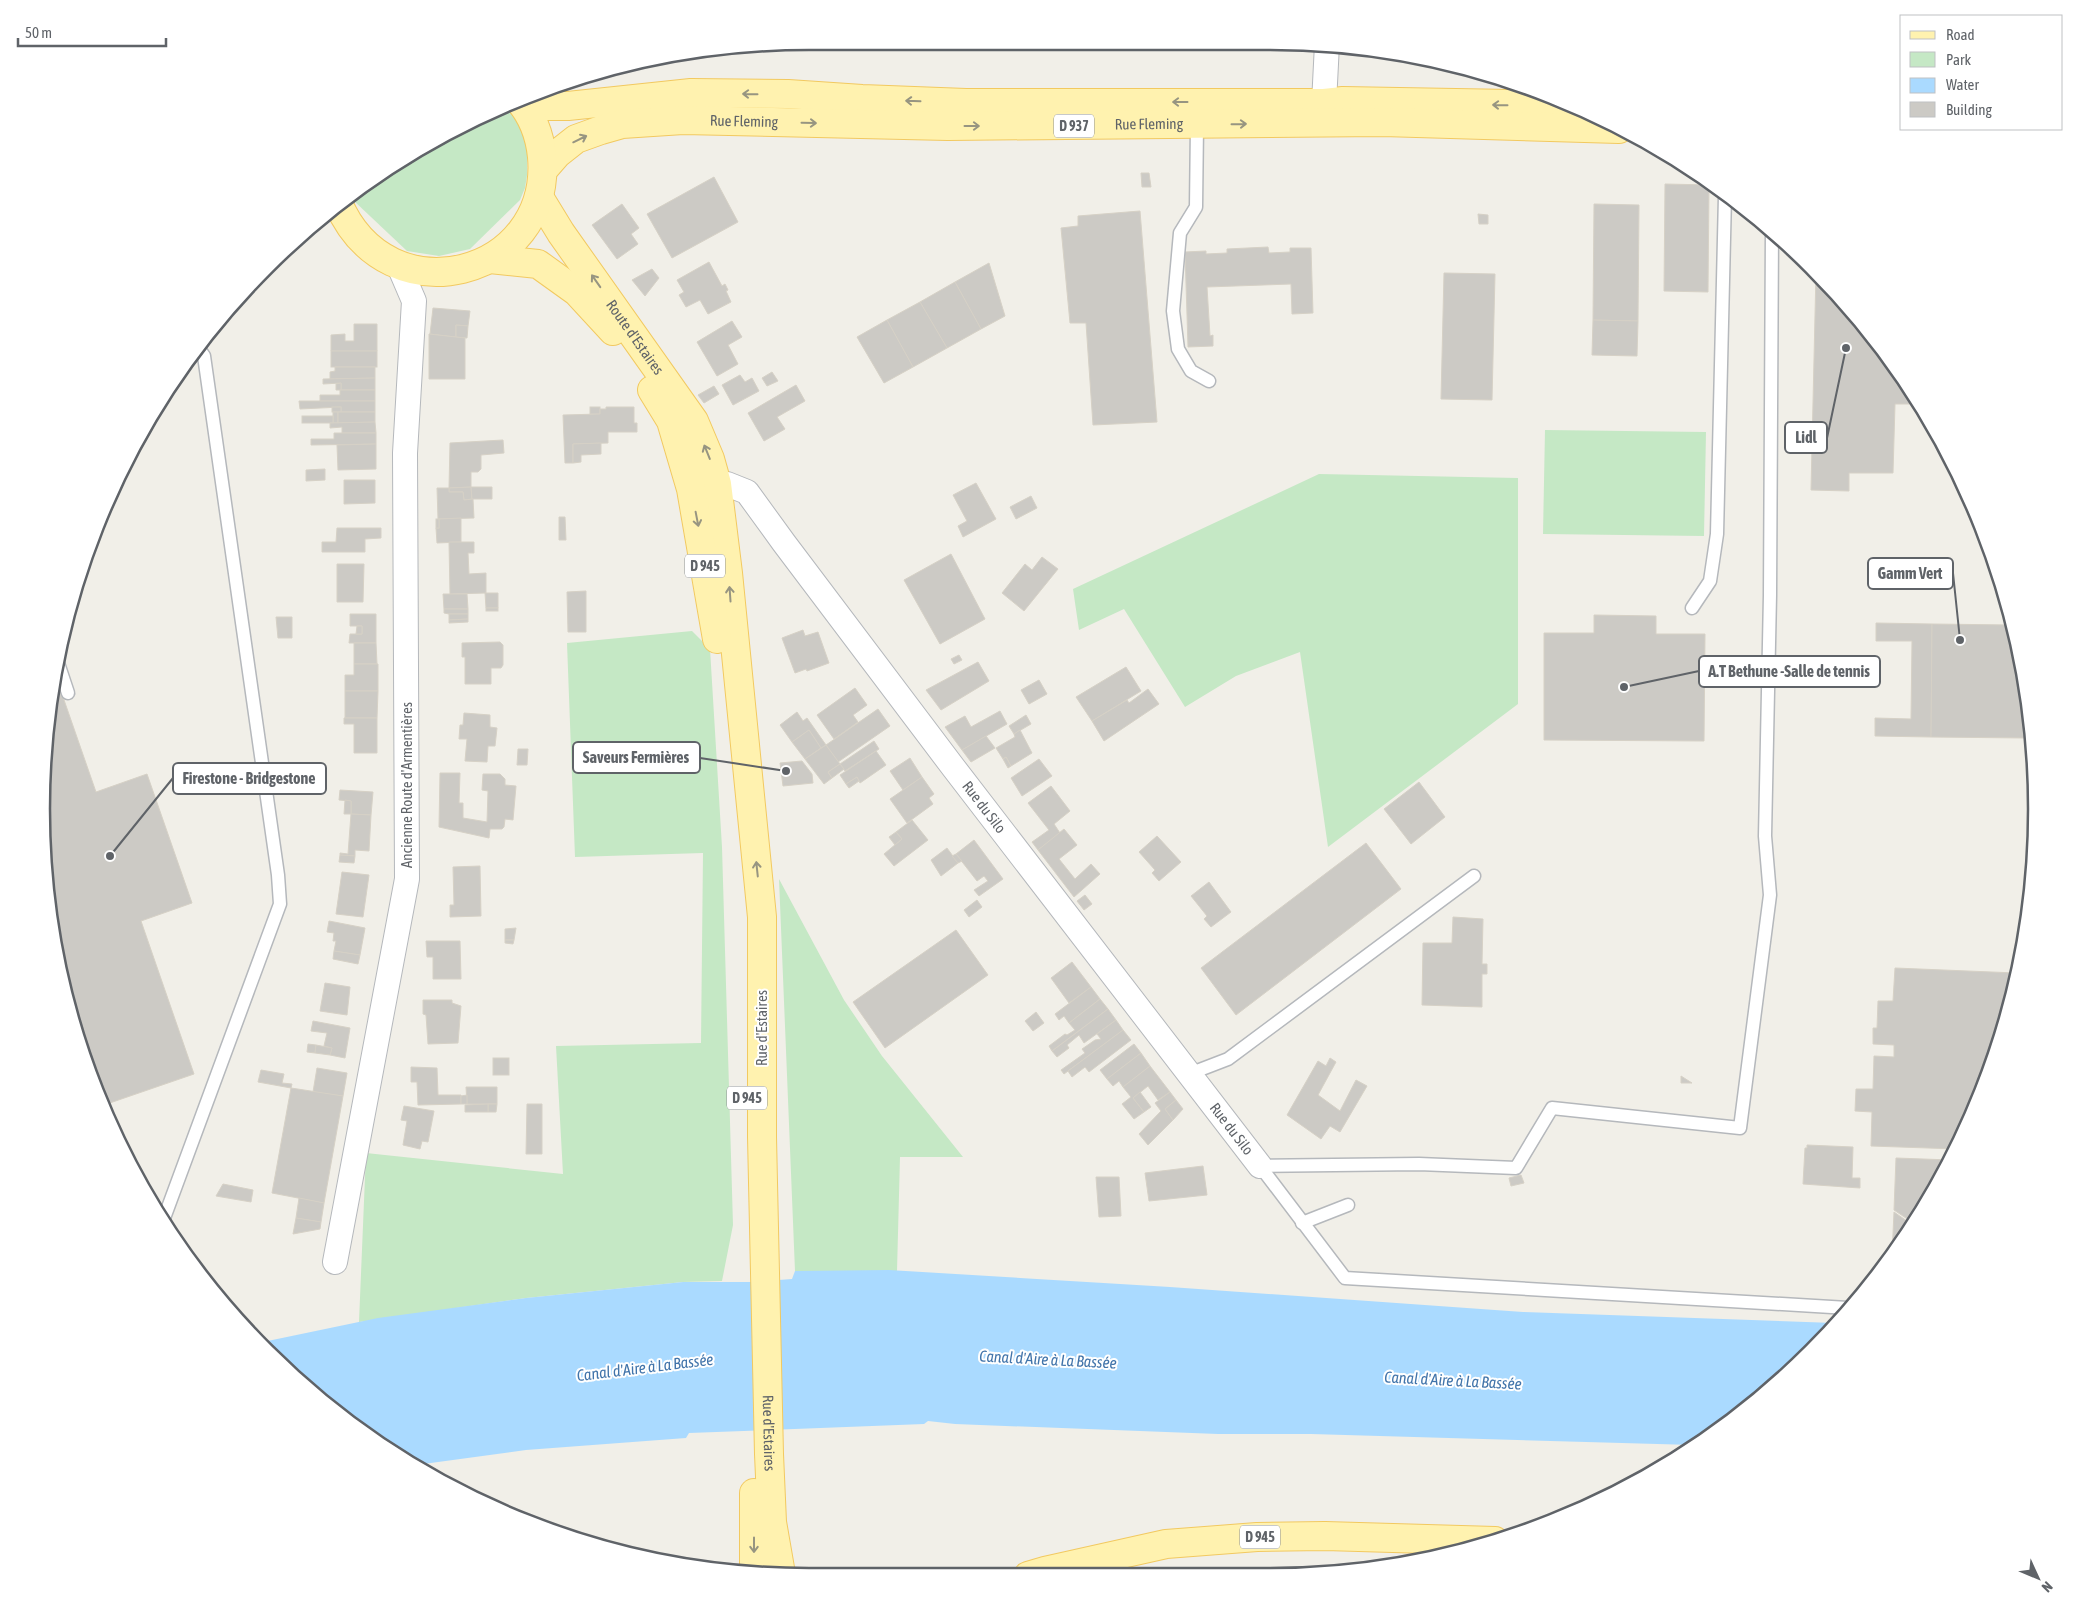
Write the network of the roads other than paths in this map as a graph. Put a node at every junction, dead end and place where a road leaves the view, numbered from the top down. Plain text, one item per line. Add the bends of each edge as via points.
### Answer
1 (1327, 53) edge
2 (532, 103) edge
3 (1324, 103) junction
4 (1551, 105) edge
5 (523, 106) edge
6 (1197, 125) junction
7 (1606, 129) edge
8 (543, 170) junction
9 (539, 197) junction
10 (1725, 203) edge
11 (339, 213) edge
12 (1772, 241) edge
13 (490, 259) junction
14 (399, 266) junction
15 (440, 273) junction
16 (413, 303) junction
17 (202, 354) edge
18 (1209, 381) dead end
19 (717, 484) junction
20 (690, 490) junction
21 (1692, 608) dead end
22 (62, 676) edge
23 (68, 693) dead end
24 (1474, 876) dead end
25 (1189, 1074) junction
26 (1260, 1166) junction
27 (1348, 1205) dead end
28 (166, 1212) edge
29 (1302, 1223) junction
30 (335, 1262) dead end
31 (758, 1281) junction
32 (1841, 1308) edge
33 (761, 1455) junction
34 (1468, 1541) edge
35 (754, 1566) edge
36 (780, 1567) edge
37 (1062, 1568) edge

1 - 3 street
3 -> 2 main road, Rue Fleming / D 937 via 966,102 691,93 568,106
4 -> 3 main road, Rue Fleming / D 937
5 - 8 main road via 535,126
6 -> 7 main road, Rue Fleming / D 937 via 1383,122
8 -> 6 main road, Rue Fleming / D 937 via 576,139 601,130 683,120 948,126
6 - 18 lane via 1196,207 1180,233 1173,311 1178,349 1191,371
8 - 9 main road
9 - 13 main road via 520,232
19 -> 9 main road, Route d'Estaires / D 945 via 694,421
10 - 21 lane via 1717,534 1710,581
11 - 14 main road via 359,238
12 - 26 lane via 1765,836 1770,894 1740,1128 1552,1108 1516,1168 1419,1164
13 - 15 main road via 457,271
13 - 20 main road, Route d'Estaires / D 945 via 538,264 577,292 624,343 672,421
14 - 15 main road
14 - 16 street, Ancienne Route d'Armentières
15 - 16 street
16 - 30 street, Ancienne Route d'Armentières via 406,453 407,879
17 - 28 lane via 280,904
19 - 20 street, Rue du Silo
19 - 25 street, Rue du Silo via 727,484 747,492
31 -> 19 main road, Rue d'Estaires / D 945 via 762,918
20 -> 31 main road, D 945 via 716,623 744,915
22 - 23 lane
24 - 25 lane via 1228,1059
25 - 26 street, Rue du Silo
26 - 29 lane
27 - 29 lane
29 - 32 lane via 1345,1278
31 - 33 main road, D 945
33 -> 35 main road, D 945 via 754,1518
33 - 36 main road, Rue d'Estaires / D 945
34 - 37 main road, D 945 via 1257,1537 1166,1544

